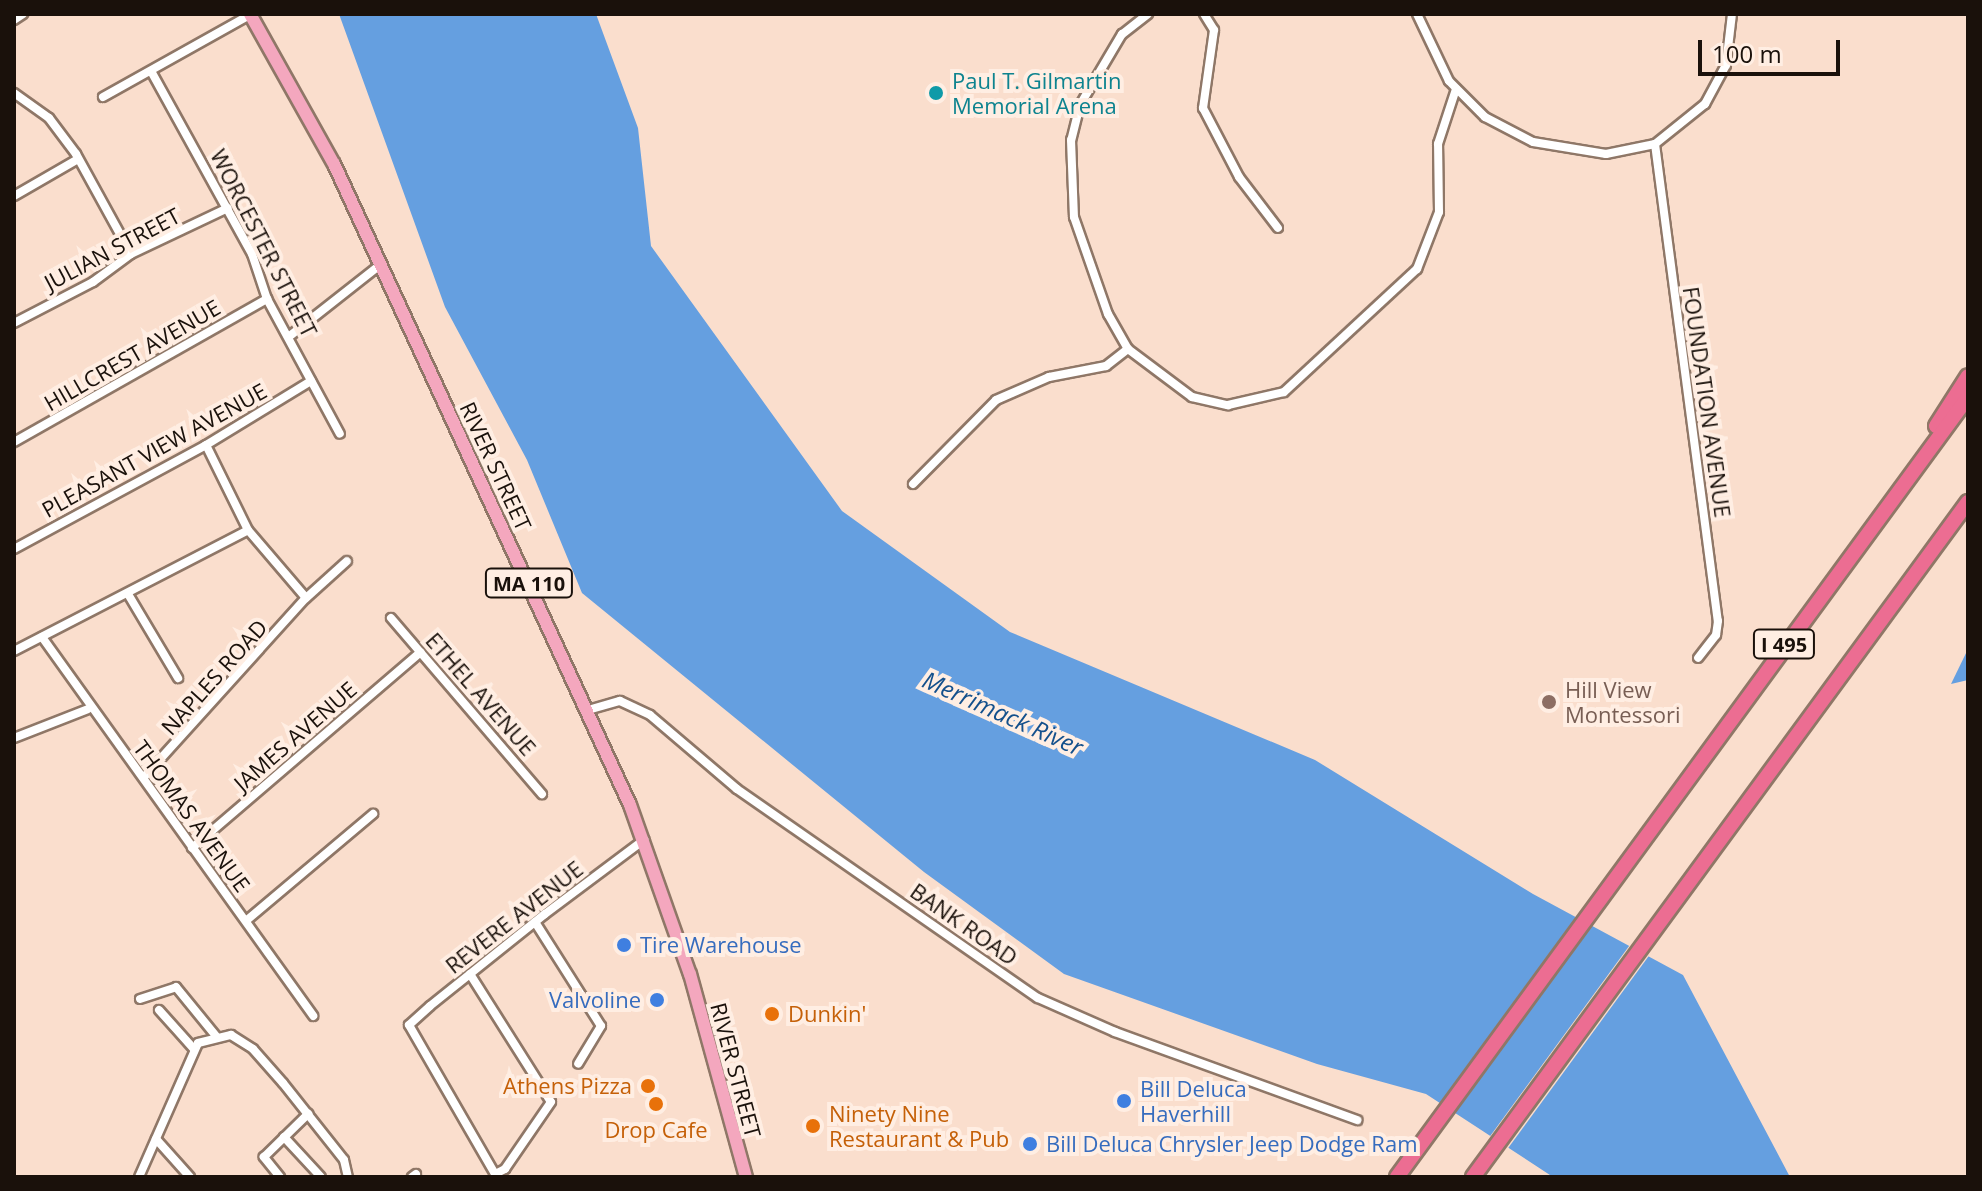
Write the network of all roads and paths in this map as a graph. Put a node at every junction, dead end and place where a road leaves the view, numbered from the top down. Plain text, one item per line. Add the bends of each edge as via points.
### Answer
1 (23, 14) edge
2 (250, 14) edge
3 (1148, 14) edge
4 (1204, 14) edge
5 (1417, 14) edge
6 (1732, 14) edge
7 (14, 20) edge
8 (151, 71) junction
9 (1456, 89) junction
10 (14, 93) edge
11 (103, 97) dead end
12 (1655, 144) junction
13 (78, 159) junction
14 (14, 196) edge
15 (228, 208) junction
16 (1278, 228) dead end
17 (131, 254) junction
18 (380, 265) junction
19 (267, 299) junction
20 (14, 323) edge
21 (291, 335) junction
22 (1128, 349) junction
23 (1968, 376) edge
24 (311, 381) junction
25 (1968, 397) edge
26 (340, 434) dead end
27 (14, 442) edge
28 (206, 445) junction
29 (1914, 465) junction
30 (913, 484) dead end
31 (1968, 502) edge
32 (248, 530) junction
33 (14, 549) edge
34 (347, 561) dead end
35 (128, 594) junction
36 (306, 598) junction
37 (391, 618) dead end
38 (42, 637) junction
39 (14, 651) edge
40 (421, 652) junction
41 (1698, 658) dead end
42 (178, 678) dead end
43 (88, 709) junction
44 (588, 710) junction
45 (14, 738) edge
46 (144, 777) junction
47 (542, 794) dead end
48 (373, 814) dead end
49 (644, 840) junction
50 (192, 848) junction
51 (247, 920) junction
52 (535, 922) junction
53 (470, 974) junction
54 (140, 999) dead end
55 (159, 1010) dead end
56 (313, 1016) dead end
57 (216, 1036) junction
58 (194, 1049) junction
59 (578, 1064) dead end
60 (308, 1114) junction
61 (1357, 1120) dead end
62 (284, 1137) junction
63 (156, 1139) junction
64 (143, 1175) edge
65 (190, 1177) edge
66 (280, 1177) edge
67 (321, 1177) edge
68 (348, 1177) edge
69 (746, 1177) edge
70 (1397, 1177) edge
71 (1473, 1177) edge

1 - 7 street
2 - 8 street
2 - 18 main road, RIVER STREET / MA 110 via 306,108
3 - 22 street via 1122,34 1098,68 1071,140 1074,217 1108,314
4 - 16 street via 1214,30 1203,108 1239,177
5 - 9 street via 1435,59
6 - 12 street via 1730,49 1716,85 1692,117
8 - 11 street
8 - 15 street, WORCESTER STREET
9 - 12 street via 1496,124 1556,149 1606,154
9 - 22 street via 1438,144 1439,212 1433,239 1417,269 1309,373 1284,392 1228,405 1179,390
10 - 13 street via 49,118
12 - 41 street, FOUNDATION AVENUE via 1715,600 1716,635
13 - 14 street
13 - 17 street
15 - 17 street, JULIAN STREET
15 - 19 street, WORCESTER STREET
17 - 20 street, JULIAN STREET via 93,282
18 - 21 street
18 - 44 main road, RIVER STREET / MA 110
19 - 21 street, WORCESTER STREET
19 - 27 street, HILLCREST AVENUE
21 - 24 street, WORCESTER STREET
22 - 30 street via 1106,366 1049,377 996,400
23 - 29 highway
24 - 26 street, WORCESTER STREET
24 - 28 street, PLEASANT VIEW AVENUE
25 - 29 highway, I 495
28 - 32 street
28 - 33 street, PLEASANT VIEW AVENUE
29 - 70 highway, I 495
31 - 71 highway, I 495
32 - 35 street
32 - 36 street
34 - 36 street, NAPLES ROAD
35 - 38 street
35 - 42 street
36 - 46 street, NAPLES ROAD
37 - 40 street, ETHEL AVENUE
38 - 39 street
38 - 43 street, THOMAS AVENUE
40 - 47 street, ETHEL AVENUE
40 - 50 street, JAMES AVENUE
43 - 45 street
43 - 46 street, THOMAS AVENUE
44 - 49 main road, RIVER STREET / MA 110
44 - 61 street, BANK ROAD via 620,701 650,715 737,789 1038,998 1115,1032
46 - 50 street, THOMAS AVENUE
48 - 51 street
49 - 52 street, REVERE AVENUE
49 - 69 main road, RIVER STREET / MA 110 via 690,974
50 - 51 street, THOMAS AVENUE
51 - 56 street, THOMAS AVENUE
52 - 53 street, REVERE AVENUE
52 - 59 street via 601,1026
53 - 53 street, REVERE AVENUE via 409,1025 495,1174 505,1169 551,1102
54 - 57 street via 176,987
55 - 58 street
57 - 58 street
57 - 60 street via 231,1035 253,1049
58 - 63 street
60 - 62 street
60 - 68 street via 344,1160
62 - 66 street via 264,1157
62 - 67 street
63 - 64 street
63 - 65 street

